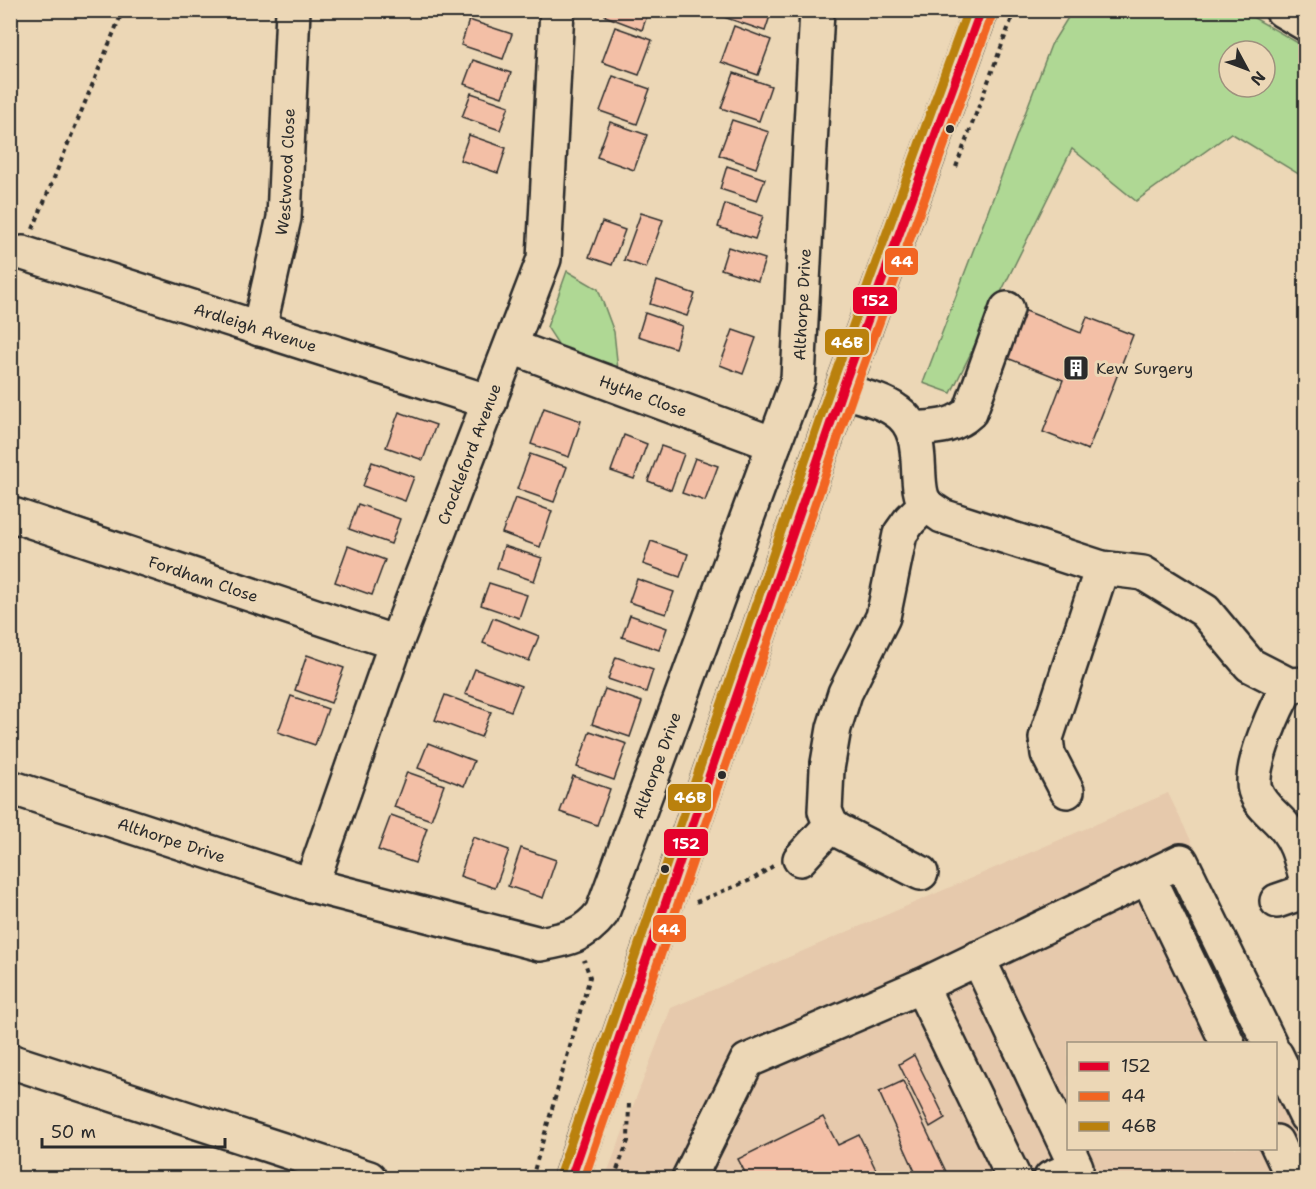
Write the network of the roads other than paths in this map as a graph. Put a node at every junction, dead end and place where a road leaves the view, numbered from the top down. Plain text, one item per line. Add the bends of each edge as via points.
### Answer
1 (293, 10) edge
2 (557, 10) edge
3 (817, 10) edge
4 (981, 10) edge
5 (1282, 10) edge
6 (1305, 24) edge
7 (23, 253) road end
8 (1007, 309) dead end
9 (259, 329) junction
10 (512, 347) junction
11 (842, 390) junction
12 (489, 402) junction
13 (913, 429) junction
14 (774, 444) junction
15 (926, 504) junction
16 (10, 514) edge
17 (1102, 568) junction
18 (396, 643) junction
19 (1298, 684) edge
20 (10, 787) edge
21 (1066, 791) dead end
22 (831, 825) junction
23 (800, 859) road end
24 (921, 873) dead end
25 (1305, 878) edge
26 (311, 885) junction
27 (1154, 890) dead end
28 (978, 958) junction
29 (921, 986) junction
30 (1227, 1042) edge
31 (1269, 1042) edge
32 (1277, 1059) edge
33 (10, 1061) edge
34 (1305, 1116) edge
35 (1277, 1146) edge
36 (1067, 1148) edge
37 (1068, 1150) edge
38 (1305, 1169) edge
39 (369, 1179) edge
40 (571, 1179) edge
41 (689, 1179) edge
42 (1014, 1179) edge
43 (1051, 1179) edge
44 (1293, 1179) edge
45 (1302, 1179) edge

1 - 9 street, Westwood Close via 284,218
2 - 10 street, Crockleford Avenue via 544,259
3 - 14 street, Althorpe Drive via 798,379
4 - 11 street
5 - 6 street
7 - 9 street, Ardleigh Avenue
8 - 13 street via 970,412 948,426
9 - 12 street, Ardleigh Avenue
10 - 12 street, Crockleford Avenue
10 - 14 street, Hythe Close
11 - 13 street via 895,410
11 - 40 street
12 - 18 street, Crockleford Avenue
13 - 15 street
14 - 26 street, Althorpe Drive via 602,913 591,927 575,936 540,944
15 - 17 street via 942,516
15 - 22 street via 900,534 883,617 845,693 834,728 825,811
16 - 18 street, Fordham Close
17 - 19 street via 1143,573 1205,611 1250,665
17 - 21 street via 1046,738 1048,754
18 - 26 street, Crockleford Avenue
19 - 25 street via 1279,700 1254,772 1255,790 1297,846
20 - 26 street, Althorpe Drive
22 - 23 street
22 - 24 street
27 - 30 street
28 - 29 street
28 - 31 street via 1181,861
28 - 36 street
29 - 41 street via 747,1061
29 - 42 street
32 - 34 street
33 - 39 street
35 - 44 street
37 - 43 street via 1076,1167
38 - 45 street

